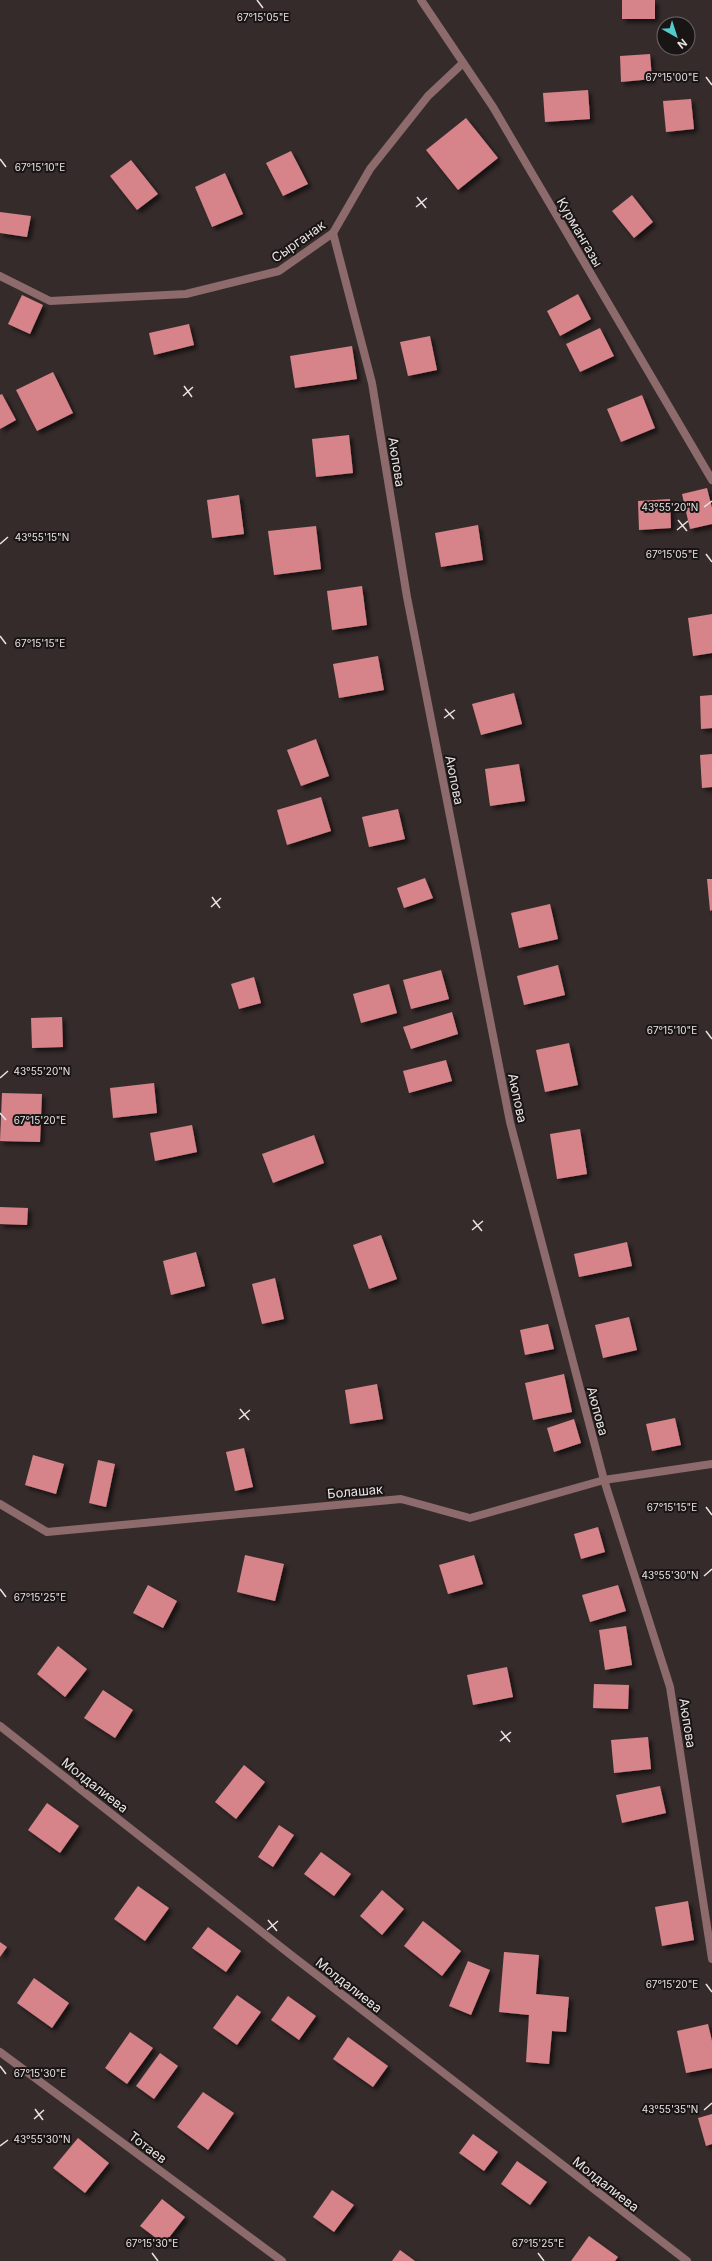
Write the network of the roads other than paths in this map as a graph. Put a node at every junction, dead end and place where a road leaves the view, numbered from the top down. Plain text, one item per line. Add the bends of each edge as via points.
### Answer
1 (421, 0) edge
2 (463, 63) junction
3 (333, 233) junction
4 (0, 276) edge
5 (711, 476) edge
6 (712, 1464) edge
7 (604, 1480) junction
8 (0, 1504) edge
9 (0, 1726) edge
10 (712, 1959) edge
11 (0, 2052) edge
12 (282, 2261) edge
13 (686, 2261) edge

1 - 2 street, Курмангазы
2 - 3 street, Сырганак via 428,96 370,169
2 - 5 street, Курмангазы via 497,114
3 - 4 street, Сырганак via 279,271 186,294 50,301
3 - 7 street, Аюпова via 372,383 407,597 510,1122
6 - 7 street, Болашак
7 - 8 street, Болашак via 470,1518 401,1499 47,1532
7 - 10 street, Аюпова via 670,1687
9 - 13 street, Молдалиева
11 - 12 street, Тотаев

